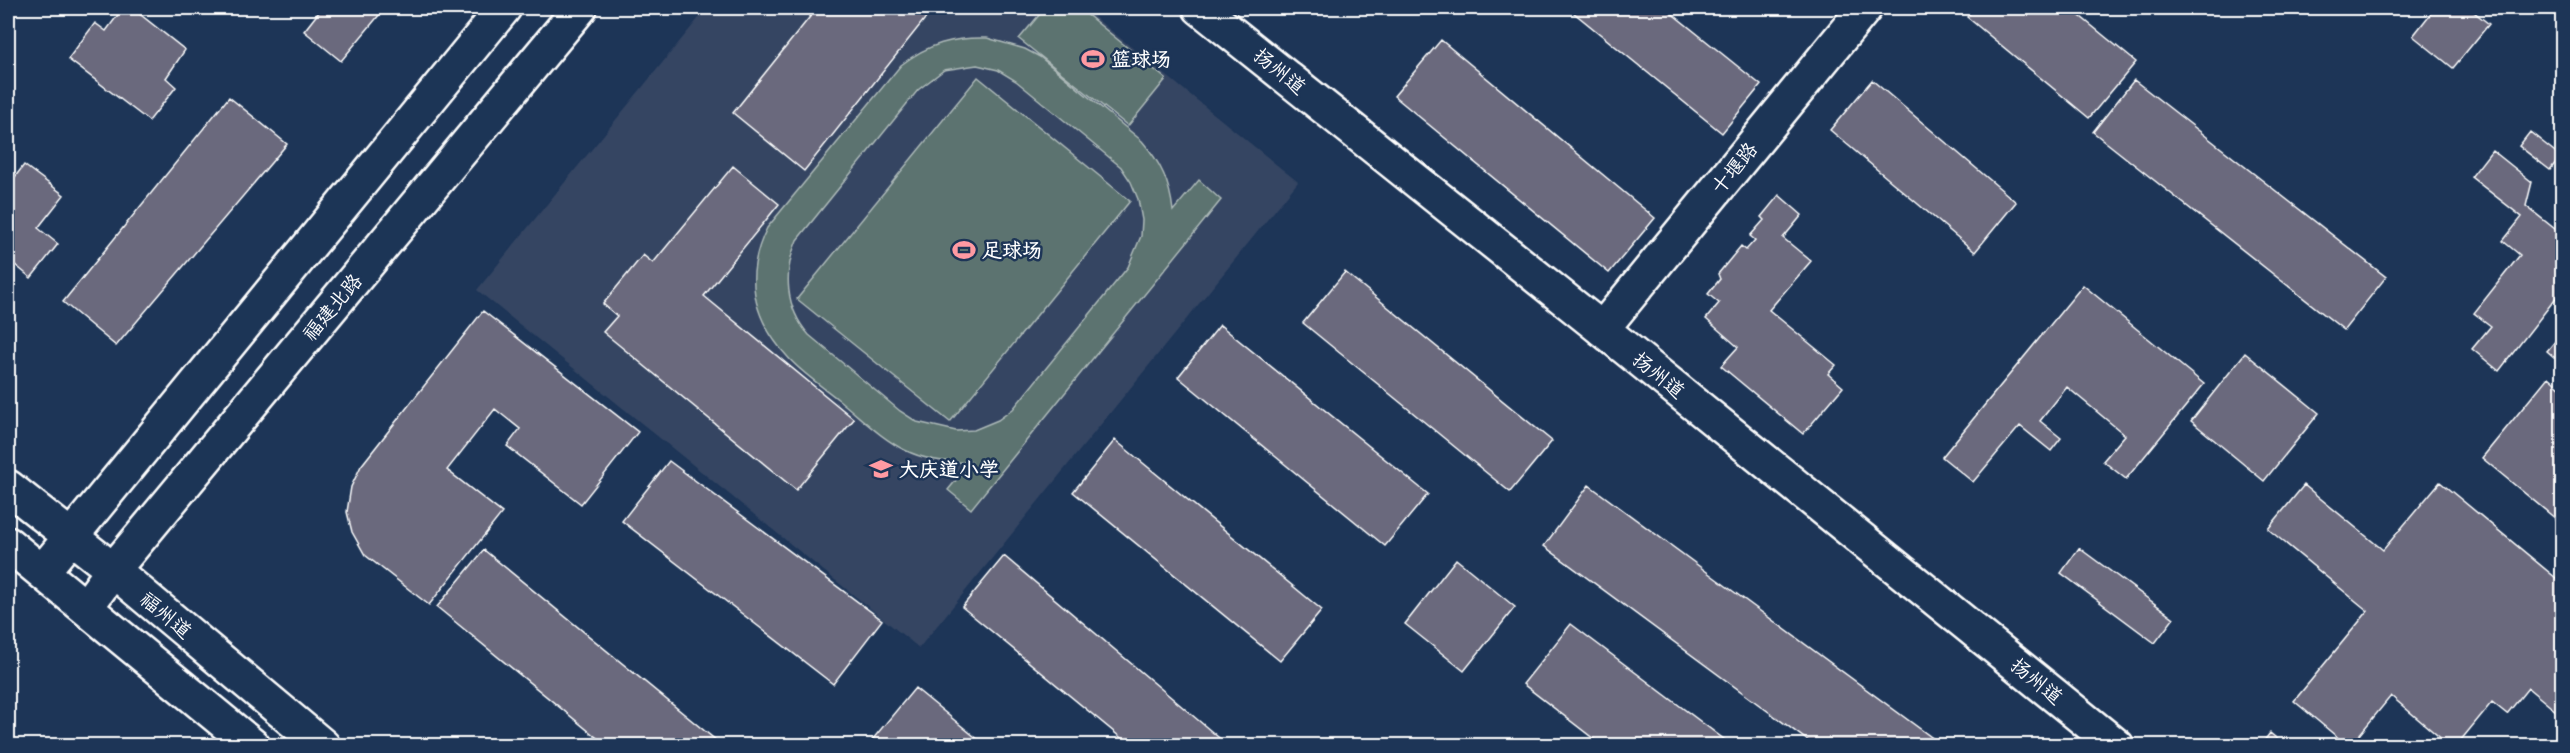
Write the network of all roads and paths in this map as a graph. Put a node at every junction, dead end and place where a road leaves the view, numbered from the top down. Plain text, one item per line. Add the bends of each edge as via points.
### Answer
1 (504, 8) edge
2 (580, 8) edge
3 (1200, 8) edge
4 (1865, 8) edge
5 (1602, 329) junction
6 (8, 487) edge
7 (69, 537) junction
8 (8, 544) edge
9 (113, 570) junction
10 (42, 572) junction
11 (86, 607) junction
12 (253, 746) edge
13 (323, 746) edge
14 (2117, 746) edge

1 - 7 street
2 - 9 street, 福建北路
3 - 5 street, 扬州道
4 - 5 street, 十堰路
5 - 14 street, 扬州道
6 - 7 street, 福州道
7 - 9 street, 福州道
7 - 10 street
8 - 10 street
9 - 11 street, 福建北路
9 - 13 street, 福州道
10 - 11 street
11 - 12 street

